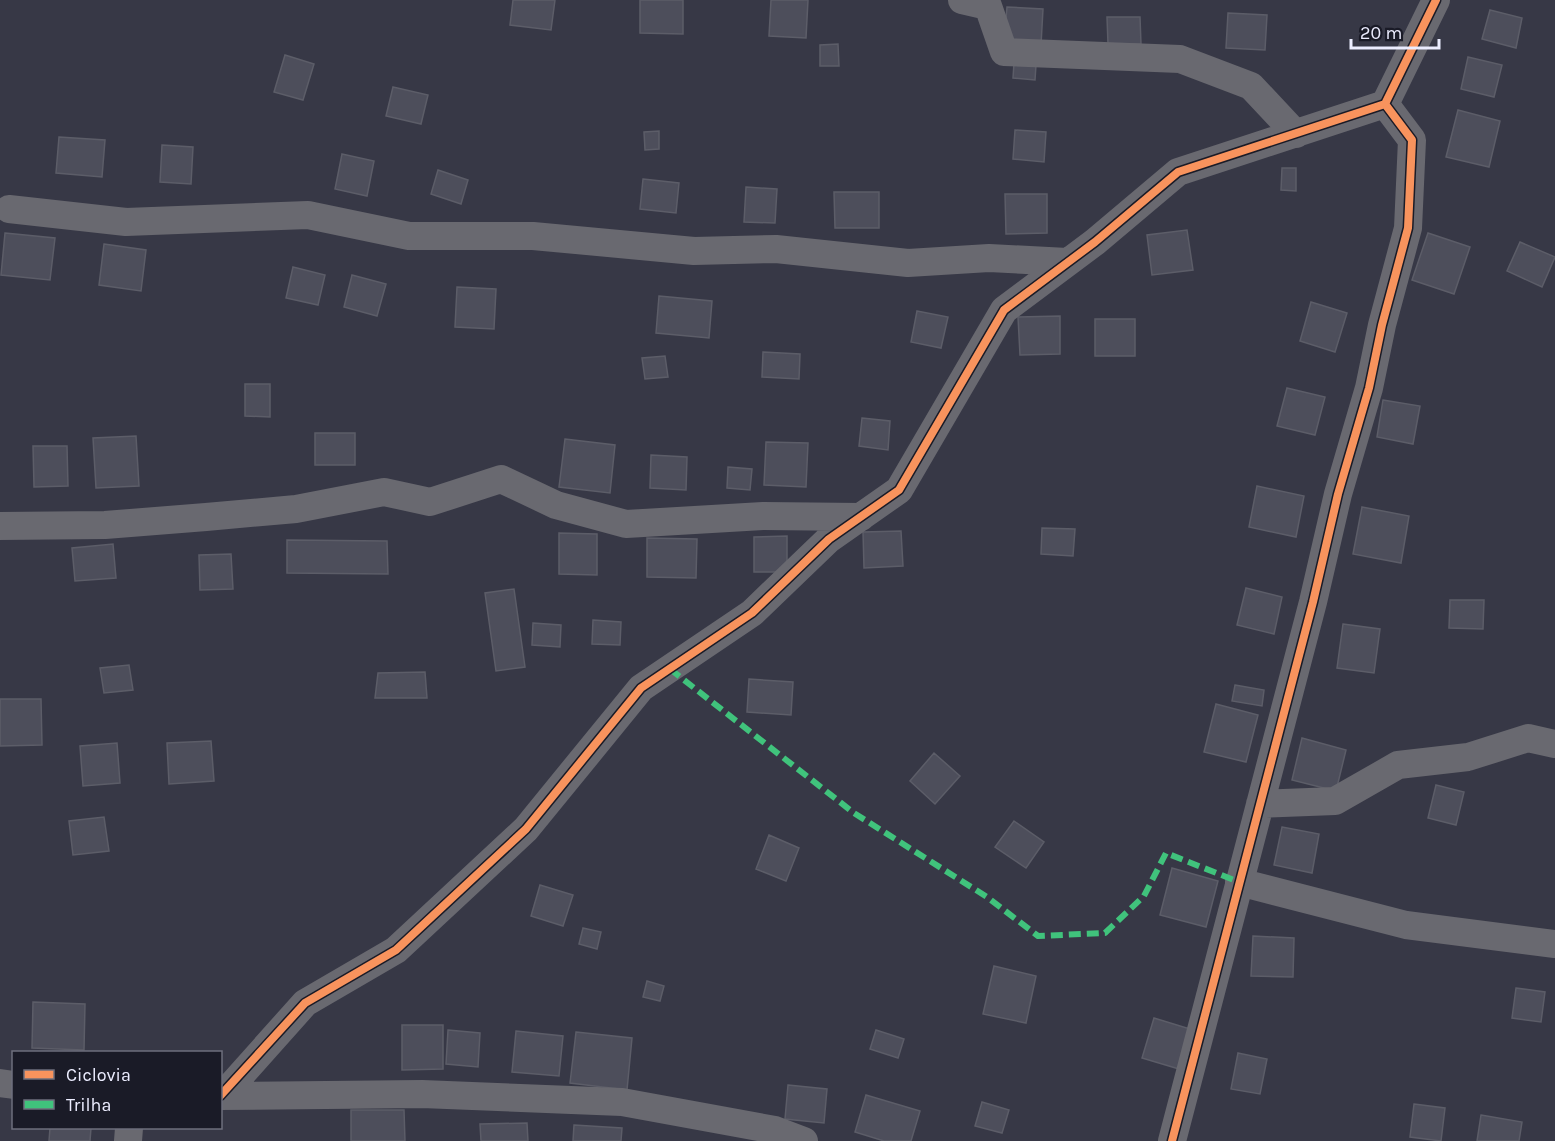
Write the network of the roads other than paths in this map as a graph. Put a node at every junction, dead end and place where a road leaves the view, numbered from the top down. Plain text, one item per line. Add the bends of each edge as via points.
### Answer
1 (962, 0) edge
2 (1436, 0) edge
3 (1385, 104) junction
4 (1296, 134) junction
5 (9, 209) dead end
6 (1067, 262) junction
7 (861, 517) junction
8 (0, 526) edge
9 (1555, 744) edge
10 (1260, 804) junction
11 (1239, 882) junction
12 (1555, 944) edge
13 (222, 1095) edge
14 (222, 1096) edge
15 (804, 1141) edge
16 (1172, 1141) edge

1 - 4 street via 988,6 1004,52 1180,59 1251,86
2 - 3 street
3 - 4 street
3 - 10 street via 1412,140 1408,228
4 - 6 street via 1178,172
5 - 6 street via 126,222 308,215 409,236 533,236 694,251 776,249 908,263 989,258
6 - 7 street via 1004,310 899,490
7 - 8 street via 764,516 626,524 556,505 501,479 430,502 384,492 296,509 206,518 105,525
7 - 13 street via 829,539 752,613 642,688 526,830 396,951 305,1003
9 - 10 street via 1528,738 1468,757 1398,765 1335,801
10 - 11 street
11 - 12 street via 1406,925
11 - 16 street
14 - 15 street via 422,1094 622,1102 775,1130

